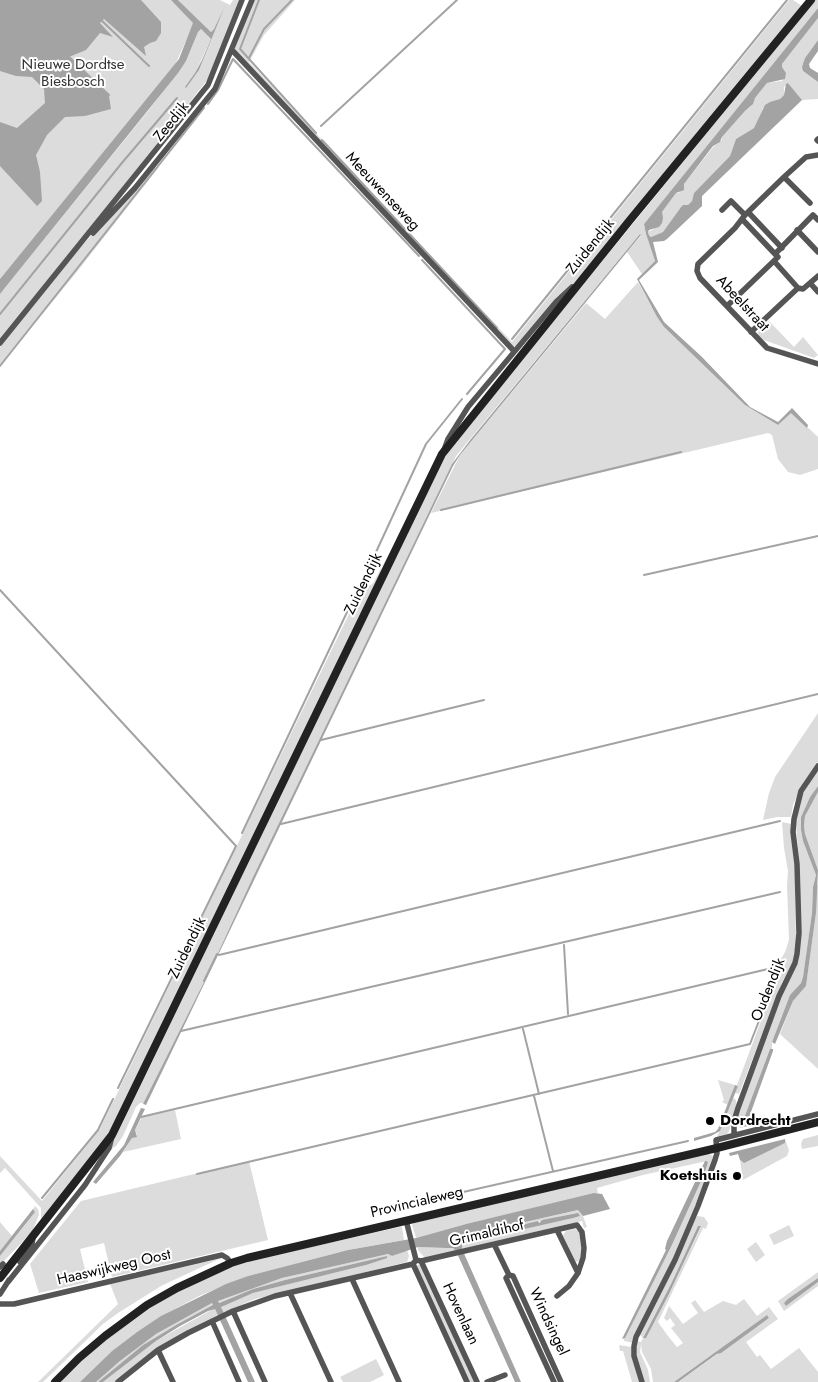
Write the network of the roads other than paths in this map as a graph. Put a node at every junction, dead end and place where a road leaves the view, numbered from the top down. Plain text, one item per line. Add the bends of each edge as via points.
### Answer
1 (242, 0) edge
2 (252, 0) edge
3 (811, 0) edge
4 (232, 50) junction
5 (818, 155) edge
6 (784, 177) junction
7 (810, 203) dead end
8 (722, 210) dead end
9 (745, 215) junction
10 (818, 220) edge
11 (797, 230) junction
12 (83, 240) junction
13 (782, 248) junction
14 (817, 248) edge
15 (775, 254) junction
16 (774, 261) junction
17 (586, 275) junction
18 (818, 276) edge
19 (810, 284) junction
20 (798, 288) junction
21 (818, 292) edge
22 (726, 306) junction
23 (751, 332) junction
24 (0, 343) edge
25 (514, 351) junction
26 (817, 362) edge
27 (442, 454) junction
28 (818, 766) edge
29 (818, 1114) edge
30 (818, 1122) edge
31 (112, 1135) junction
32 (734, 1135) junction
33 (743, 1137) junction
34 (716, 1144) junction
35 (406, 1223) junction
36 (558, 1230) junction
37 (33, 1238) junction
38 (494, 1244) junction
39 (417, 1262) junction
40 (230, 1263) junction
41 (578, 1273) junction
42 (508, 1275) junction
43 (0, 1278) edge
44 (352, 1279) junction
45 (8, 1282) junction
46 (290, 1293) junction
47 (0, 1294) edge
48 (558, 1296) dead end
49 (0, 1304) edge
50 (233, 1311) junction
51 (214, 1320) junction
52 (158, 1350) junction
53 (505, 1375) dead end
54 (55, 1382) edge
55 (118, 1382) edge
56 (173, 1382) edge
57 (240, 1382) edge
58 (265, 1382) edge
59 (331, 1382) edge
60 (399, 1382) edge
61 (467, 1382) edge
62 (477, 1382) edge
63 (488, 1382) edge
64 (554, 1382) edge
65 (562, 1382) edge
66 (642, 1382) edge

1 - 12 street, Zeedijk via 208,85
2 - 4 street, Zeedijk
3 - 17 street, Zuidendijk
4 - 12 street, Zeedijk via 212,93 135,188
4 - 25 street, Meeuwenseweg
5 - 6 street, Abeelstraat via 806,157
6 - 7 street
6 - 9 street, Abeelstraat
8 - 9 street via 731,201
9 - 13 street
9 - 15 street
9 - 22 street, Abeelstraat via 698,264 700,278
10 - 11 street via 813,215
11 - 13 street
11 - 14 street
12 - 24 street, Zeedijk
13 - 15 street
15 - 16 street via 778,257
16 - 20 street
16 - 22 street
17 - 25 street via 556,302
17 - 27 street, Zuidendijk
18 - 19 street
19 - 20 street via 803,289
19 - 21 street
20 - 23 street
22 - 23 street, Abeelstraat
23 - 26 street, Abeelstraat via 767,348
25 - 27 street via 468,407
27 - 31 street, Zuidendijk
28 - 32 street, Oudendijk via 801,790 794,819 797,954 738,1108
29 - 33 street
30 - 33 street, Provincialeweg
31 - 37 street, Zuidendijk
31 - 45 street via 109,1148 85,1185
32 - 33 street
32 - 34 street
33 - 34 street, Provincialeweg
34 - 35 street, Provincialeweg
34 - 66 street via 715,1160 698,1206 636,1337 634,1356
35 - 39 street, Hovenlaan
35 - 40 street, Provincialeweg
36 - 38 street, Grimaldihof
36 - 41 street
36 - 41 street, Grimaldihof via 577,1225 582,1232 584,1248
37 - 43 street, Zuidendijk
37 - 45 street, Zuidendijk
38 - 39 street, Grimaldihof
38 - 42 street, Windsingel
39 - 44 street, Grimaldihof
39 - 61 street, Hovenlaan
39 - 62 street, Hovenlaan
40 - 49 street, Haaswijkweg Oost via 222,1255 14,1304
40 - 54 street, Provincialeweg via 147,1305 105,1336
41 - 48 street, Grimaldihof
42 - 64 street, Windsingel via 506,1278
42 - 65 street, Windsingel via 513,1276
44 - 46 street, Grimaldihof
44 - 60 street
45 - 47 street, Zuidendijk
46 - 50 street, Grimaldihof
46 - 59 street
50 - 51 street, Grimaldihof
50 - 58 street
51 - 52 street, Grimaldihof
51 - 57 street
52 - 55 street, Grimaldihof
52 - 56 street
53 - 63 street

